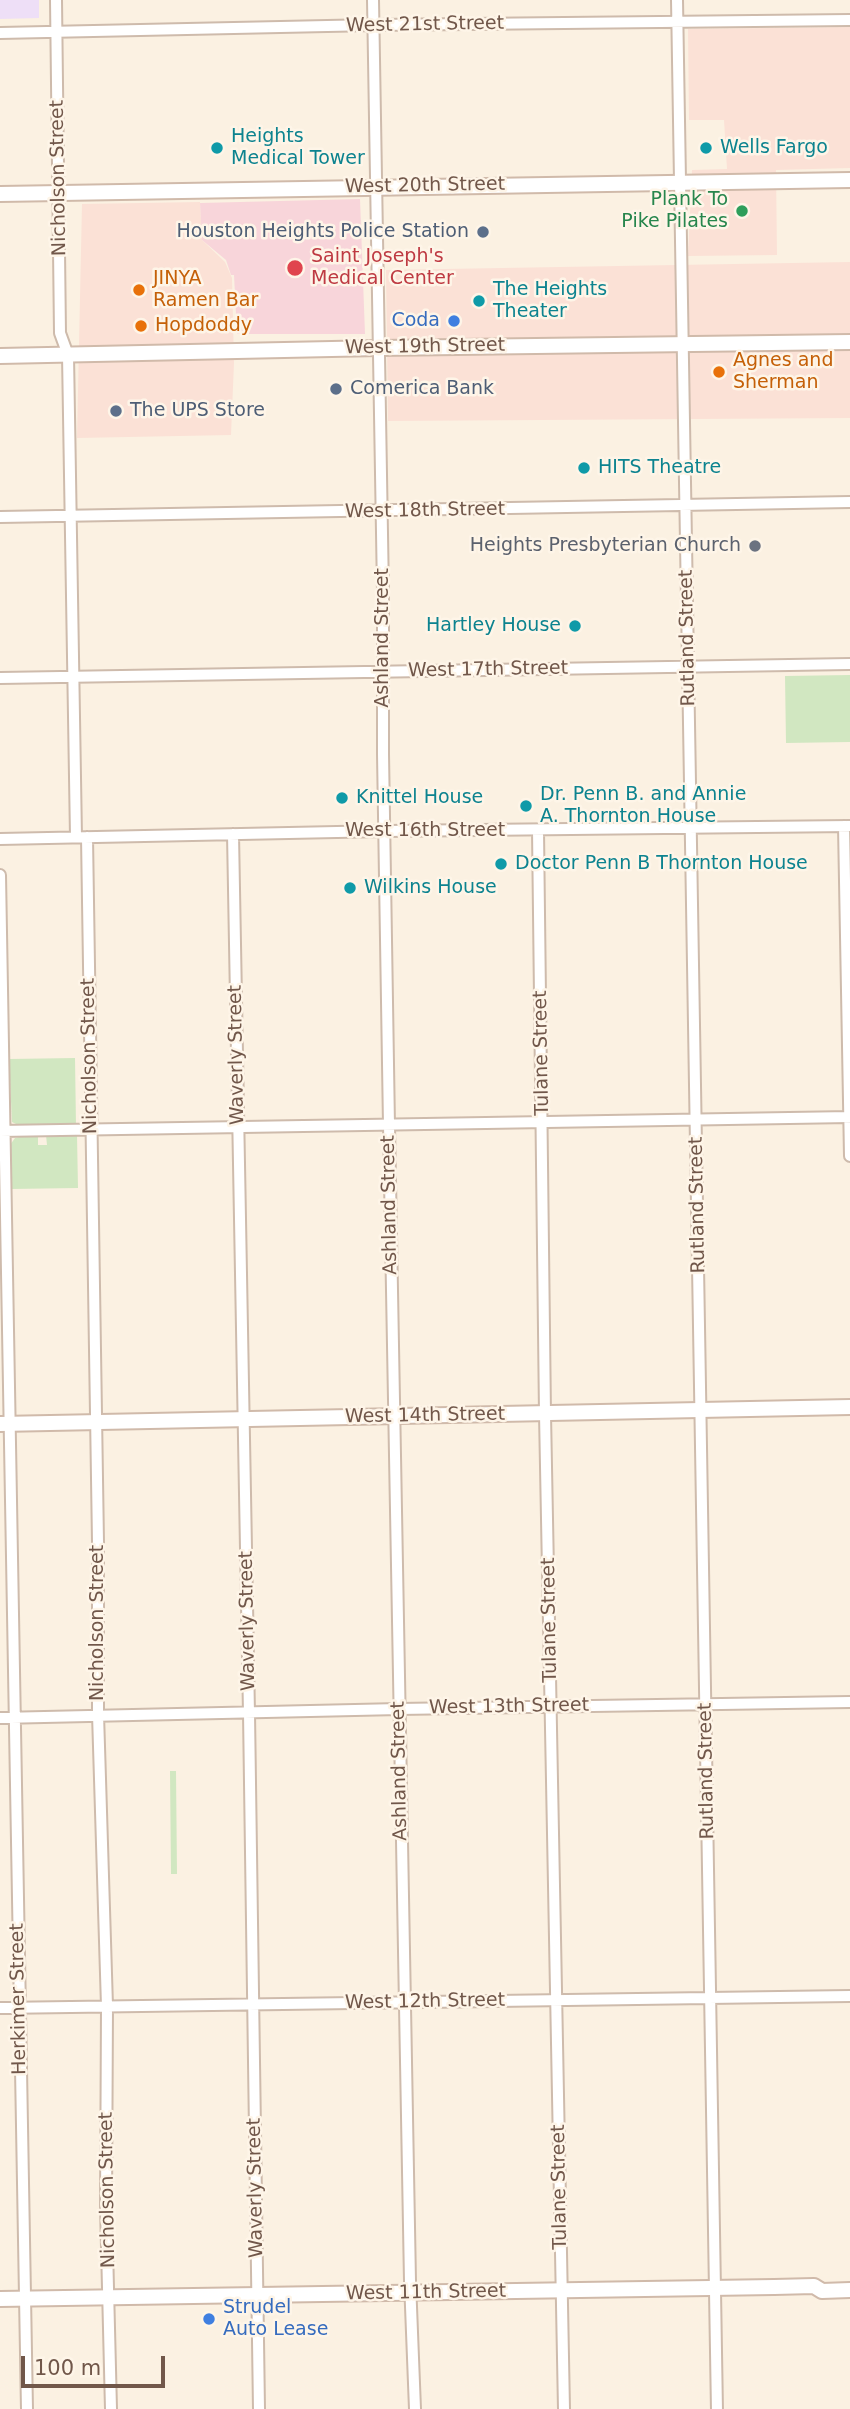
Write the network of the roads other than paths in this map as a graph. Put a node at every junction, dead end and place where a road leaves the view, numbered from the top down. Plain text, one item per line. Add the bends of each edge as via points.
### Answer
1 (56, 0) edge
2 (373, 0) edge
3 (677, 0) edge
4 (850, 20) edge
5 (678, 23) junction
6 (374, 25) junction
7 (56, 32) junction
8 (0, 33) edge
9 (850, 180) edge
10 (680, 182) junction
11 (375, 187) junction
12 (60, 193) junction
13 (0, 194) edge
14 (850, 342) edge
15 (683, 344) junction
16 (379, 348) junction
17 (68, 355) junction
18 (0, 356) edge
19 (850, 502) edge
20 (686, 505) junction
21 (382, 512) junction
22 (70, 516) junction
23 (0, 517) edge
24 (850, 664) edge
25 (689, 667) junction
26 (383, 672) junction
27 (72, 676) junction
28 (0, 678) edge
29 (847, 826) edge
30 (691, 828) junction
31 (538, 830) junction
32 (385, 831) junction
33 (233, 834) junction
34 (81, 837) junction
35 (0, 839) edge
36 (0, 875) edge
37 (850, 1116) edge
38 (696, 1119) junction
39 (543, 1122) junction
40 (389, 1125) junction
41 (239, 1127) junction
42 (92, 1130) junction
43 (2, 1131) edge
44 (850, 1156) edge
45 (850, 1407) edge
46 (701, 1410) junction
47 (545, 1413) junction
48 (395, 1417) junction
49 (244, 1420) junction
50 (95, 1423) junction
51 (5, 1424) edge
52 (850, 1702) edge
53 (706, 1705) junction
54 (552, 1706) junction
55 (399, 1709) junction
56 (249, 1713) junction
57 (99, 1714) junction
58 (0, 1717) edge
59 (14, 1717) junction
60 (850, 1996) edge
61 (711, 1998) junction
62 (557, 2000) junction
63 (405, 2002) junction
64 (254, 2004) junction
65 (107, 2007) junction
66 (0, 2008) edge
67 (19, 2008) junction
68 (850, 2282) edge
69 (814, 2286) junction
70 (714, 2288) junction
71 (850, 2290) edge
72 (562, 2291) junction
73 (410, 2293) junction
74 (257, 2296) junction
75 (109, 2297) junction
76 (0, 2299) edge
77 (26, 2299) junction
78 (27, 2409) edge
79 (111, 2409) edge
80 (259, 2409) edge
81 (415, 2409) edge
82 (564, 2409) edge
83 (717, 2409) edge

1 - 7 street, Nicholson Street
2 - 6 street, Ashland Street
3 - 5 street, Rutland Street
4 - 5 street, West 21st Street
5 - 6 street, West 21st Street
5 - 10 street, Rutland Street
6 - 7 street, West 21st Street
6 - 11 street, Ashland Street
7 - 8 street, West 21st Street
7 - 12 street, Nicholson Street
9 - 10 main road, West 20th Street
10 - 11 main road, West 20th Street
10 - 15 street, Rutland Street
11 - 12 main road, West 20th Street
11 - 16 street, Ashland Street
12 - 13 main road, West 20th Street
12 - 17 street, Nicholson Street via 60,333
14 - 15 main road, West 19th Street
15 - 16 main road, West 19th Street
15 - 20 street, Rutland Street
16 - 17 main road, West 19th Street
16 - 21 street, Ashland Street
17 - 18 main road, West 19th Street
17 - 22 street, Nicholson Street
19 - 20 street, West 18th Street
20 - 21 street, West 18th Street
20 - 25 street, Rutland Street
21 - 22 street, West 18th Street
21 - 26 street, Ashland Street
22 - 23 street, West 18th Street
22 - 27 street, Nicholson Street
24 - 25 street, West 17th Street
25 - 26 street, West 17th Street
25 - 30 street, Rutland Street
26 - 27 street, West 17th Street
26 - 32 street, Ashland Street
27 - 28 street, West 17th Street
27 - 34 street, Nicholson Street
29 - 30 street, West 16th Street
29 - 37 street
30 - 31 street, West 16th Street
30 - 38 street, Rutland Street
31 - 32 street, West 16th Street
31 - 39 street, Tulane Street
32 - 33 street, West 16th Street
32 - 40 street, Ashland Street
33 - 34 street, West 16th Street
33 - 41 street, Waverly Street
34 - 35 street, West 16th Street
34 - 42 street, Nicholson Street
36 - 43 street, Herkimer Street
37 - 38 street
37 - 44 street
38 - 39 street
38 - 46 street, Rutland Street
39 - 40 street
39 - 47 street, Tulane Street
40 - 41 street
40 - 48 street, Ashland Street
41 - 42 street
41 - 49 street, Waverly Street
42 - 43 street
42 - 50 street, Nicholson Street
43 - 51 street, Herkimer Street
45 - 46 main road, West 14th Street
46 - 47 main road, West 14th Street
46 - 53 street, Rutland Street
47 - 48 main road, West 14th Street
47 - 54 street, Tulane Street
48 - 49 main road, West 14th Street
48 - 55 street, Ashland Street
49 - 50 main road, West 14th Street
49 - 56 street, Waverly Street
50 - 51 main road, West 14th Street
50 - 57 street, Nicholson Street
51 - 59 street, Herkimer Street
52 - 53 street, West 13th Street
53 - 54 street, West 13th Street
53 - 61 street, Rutland Street
54 - 55 street, West 13th Street
54 - 62 street, Tulane Street
55 - 56 street, West 13th Street
55 - 63 street, Ashland Street
56 - 57 street, West 13th Street
56 - 64 street, Waverly Street
57 - 59 street, West 13th Street
57 - 65 street, Nicholson Street
58 - 59 street, West 13th Street
59 - 67 street, Herkimer Street
60 - 61 street, West 12th Street
61 - 62 street, West 12th Street
61 - 70 street, Rutland Street
62 - 63 street, West 12th Street
62 - 72 street, Tulane Street
63 - 64 street, West 12th Street
63 - 73 street, Ashland Street
64 - 65 street, West 12th Street
64 - 74 street, Waverly Street
65 - 67 street, West 12th Street
65 - 75 street, Nicholson Street
66 - 67 street, West 12th Street
67 - 77 street, Herkimer Street
68 - 69 main road
69 - 70 main road, West 11th Street
69 - 71 main road, West 11th Street via 822,2291
70 - 72 main road, West 11th Street
70 - 83 street, Rutland Street
72 - 73 main road, West 11th Street
72 - 82 street, Tulane Street
73 - 74 main road, West 11th Street
73 - 81 street, Ashland Street
74 - 75 main road, West 11th Street
74 - 80 street, Waverly Street
75 - 77 main road, West 11th Street
75 - 79 street, Nicholson Street
76 - 77 main road, West 11th Street
77 - 78 street, Herkimer Street

